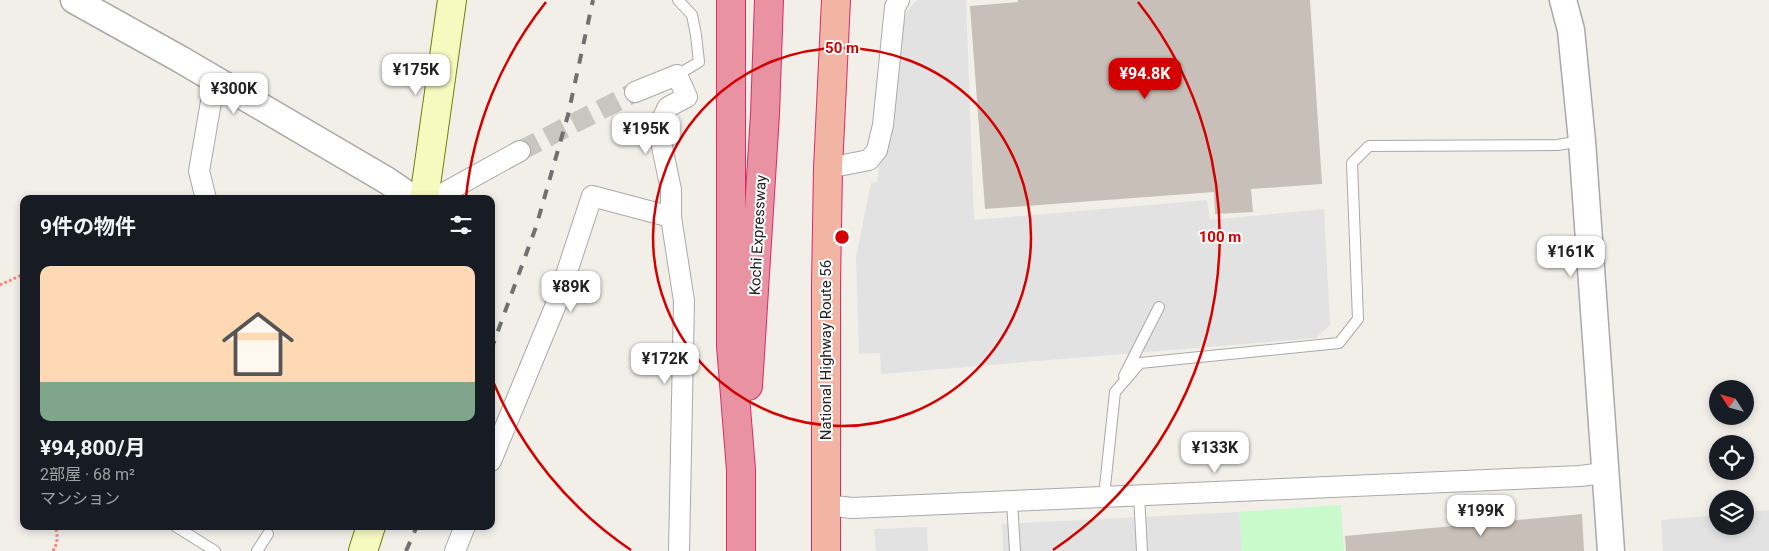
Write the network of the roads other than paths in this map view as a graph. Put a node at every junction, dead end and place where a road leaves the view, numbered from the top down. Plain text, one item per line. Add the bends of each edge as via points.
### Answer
1 (74, 0) edge
2 (452, 0) edge
3 (678, 0) edge
4 (731, 0) edge
5 (769, 0) edge
6 (836, 0) edge
7 (899, 0) edge
8 (1563, 0) edge
9 (677, 75) junction
10 (217, 82) junction
11 (634, 92) tunnel mouth
12 (1582, 141) junction
13 (520, 151) tunnel mouth
14 (828, 168) junction
15 (205, 195) edge
16 (408, 195) edge
17 (425, 195) edge
18 (440, 195) edge
19 (671, 217) junction
20 (1159, 307) dead end
21 (1115, 392) junction
22 (495, 451) edge
23 (740, 470) junction
24 (1604, 473) junction
25 (1139, 495) junction
26 (1104, 496) junction
27 (1012, 501) junction
28 (826, 505) junction
29 (181, 530) edge
30 (370, 530) edge
31 (463, 530) edge
32 (268, 534) dead end
33 (215, 551) edge
34 (257, 551) edge
35 (363, 551) edge
36 (455, 551) edge
37 (679, 551) edge
38 (741, 551) edge
39 (826, 551) edge
40 (1016, 551) edge
41 (1142, 551) edge
42 (1611, 551) edge

1 - 10 street
2 - 17 main road
3 - 9 lane via 692,16 699,62
4 - 23 highway, Kochi Expressway via 731,346
5 - 23 highway, Kochi Expressway via 750,368
6 - 14 highway, National Highway Route 56
7 - 14 street via 895,8 883,125 877,150 869,160
8 - 12 street via 1571,30
9 - 11 street
9 - 19 street via 687,97 668,107 658,127 671,190
10 - 15 street via 199,170
10 - 16 street
12 - 21 lane via 1557,145 1369,146 1352,163 1358,319 1340,343 1140,363
12 - 24 street
13 - 18 street
14 - 28 highway, National Highway Route 56
19 - 22 street via 592,196 557,302
19 - 37 street via 684,301
20 - 21 lane
21 - 26 lane
23 - 38 highway, Kochi Expressway
24 - 25 street
24 - 42 street
25 - 26 street
25 - 41 lane
26 - 27 street
27 - 28 street via 852,508
27 - 40 lane
28 - 39 highway, National Highway Route 56
29 - 33 lane
30 - 35 main road
31 - 36 street
32 - 34 lane

